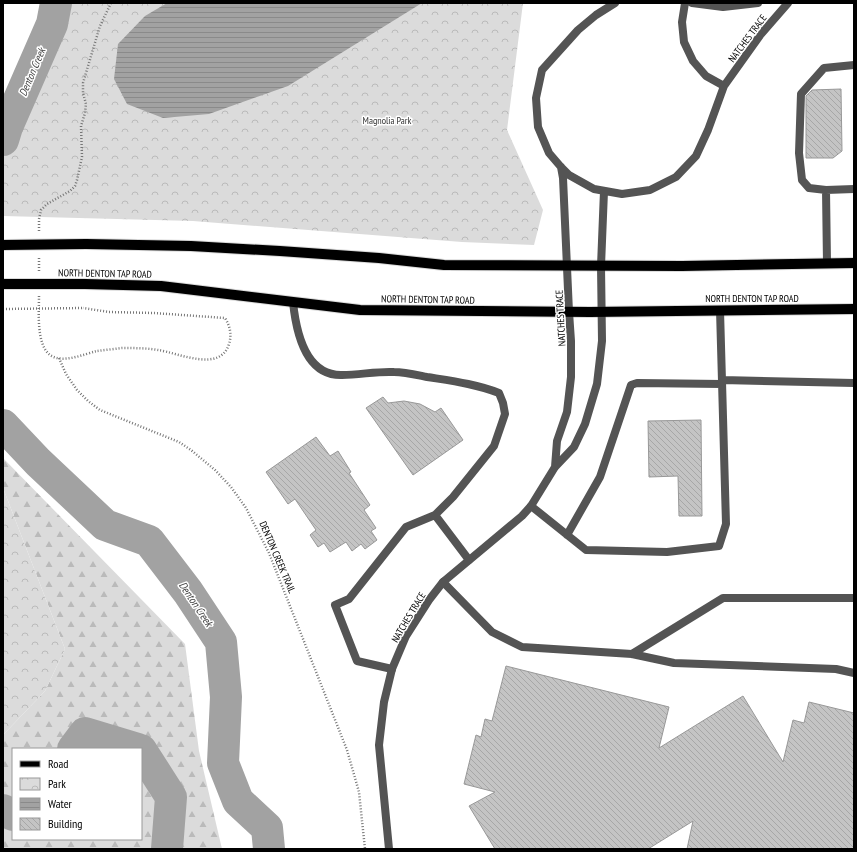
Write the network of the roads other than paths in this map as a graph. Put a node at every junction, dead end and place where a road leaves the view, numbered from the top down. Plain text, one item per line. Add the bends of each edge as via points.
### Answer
1 (615, 3) edge
2 (685, 3) edge
3 (692, 3) edge
4 (758, 3) edge
5 (788, 3) edge
6 (854, 65) edge
7 (724, 86) junction
8 (561, 167) junction
9 (854, 189) edge
10 (826, 190) junction
11 (604, 191) junction
12 (3, 245) edge
13 (827, 263) junction
14 (854, 263) edge
15 (567, 266) junction
16 (601, 266) junction
17 (3, 284) edge
18 (293, 302) junction
19 (854, 309) edge
20 (720, 310) junction
21 (569, 312) junction
22 (602, 312) junction
23 (722, 382) junction
24 (854, 383) edge
25 (556, 467) junction
26 (531, 506) junction
27 (435, 515) junction
28 (567, 535) junction
29 (469, 560) junction
30 (443, 582) junction
31 (854, 598) edge
32 (632, 654) junction
33 (392, 670) junction
34 (854, 673) edge
35 (389, 849) edge

1 - 8 street, NATCHES TRACE via 578,30 542,70 536,98 538,127 549,153
2 - 7 street via 682,22 684,42 693,61 706,76
3 - 4 street, NATCHES TRACE via 723,7
5 - 7 street, NATCHES TRACE via 761,34
6 - 10 street via 824,68 801,94 799,153 802,180 809,188
7 - 11 street, NATCHES TRACE via 696,156 676,177 650,190 622,194
8 - 11 street, NATCHES TRACE via 569,175 594,189
8 - 15 street, NATCHES TRACE
9 - 10 street
10 - 13 street
11 - 16 street, NATCHES TRACE
12 - 15 main road, bridge via 191,246 378,258 444,265
13 - 14 main road
13 - 16 main road
15 - 16 main road
15 - 21 street, NATCHES TRACE
16 - 22 street, NATCHES TRACE
17 - 18 main road, NORTH DENTON TAP ROAD, bridge via 161,286
18 - 21 main road, NORTH DENTON TAP ROAD via 360,310
18 - 27 street via 296,326 307,356 328,374 396,372 483,386 499,393 505,414 494,446
19 - 20 main road, NORTH DENTON TAP ROAD
20 - 22 main road, NORTH DENTON TAP ROAD
20 - 23 street
21 - 22 main road, NORTH DENTON TAP ROAD
21 - 25 street, NATCHES TRACE via 571,377 567,412 557,440
22 - 25 street, NATCHES TRACE via 601,355 593,398 574,447
23 - 24 street
23 - 28 street via 631,385 600,477
23 - 28 street via 726,524 719,546 667,552 586,550
25 - 26 street, NATCHES TRACE
26 - 28 street
26 - 29 street, NATCHES TRACE
27 - 29 street
27 - 33 street via 406,527 349,599 335,605 357,661
29 - 30 street, NATCHES TRACE
30 - 32 street via 492,632 522,647
30 - 33 street, NATCHES TRACE via 406,636
31 - 32 street via 723,598
32 - 34 street via 674,663 836,669
33 - 35 street, NATCHES TRACE via 384,702 379,745

